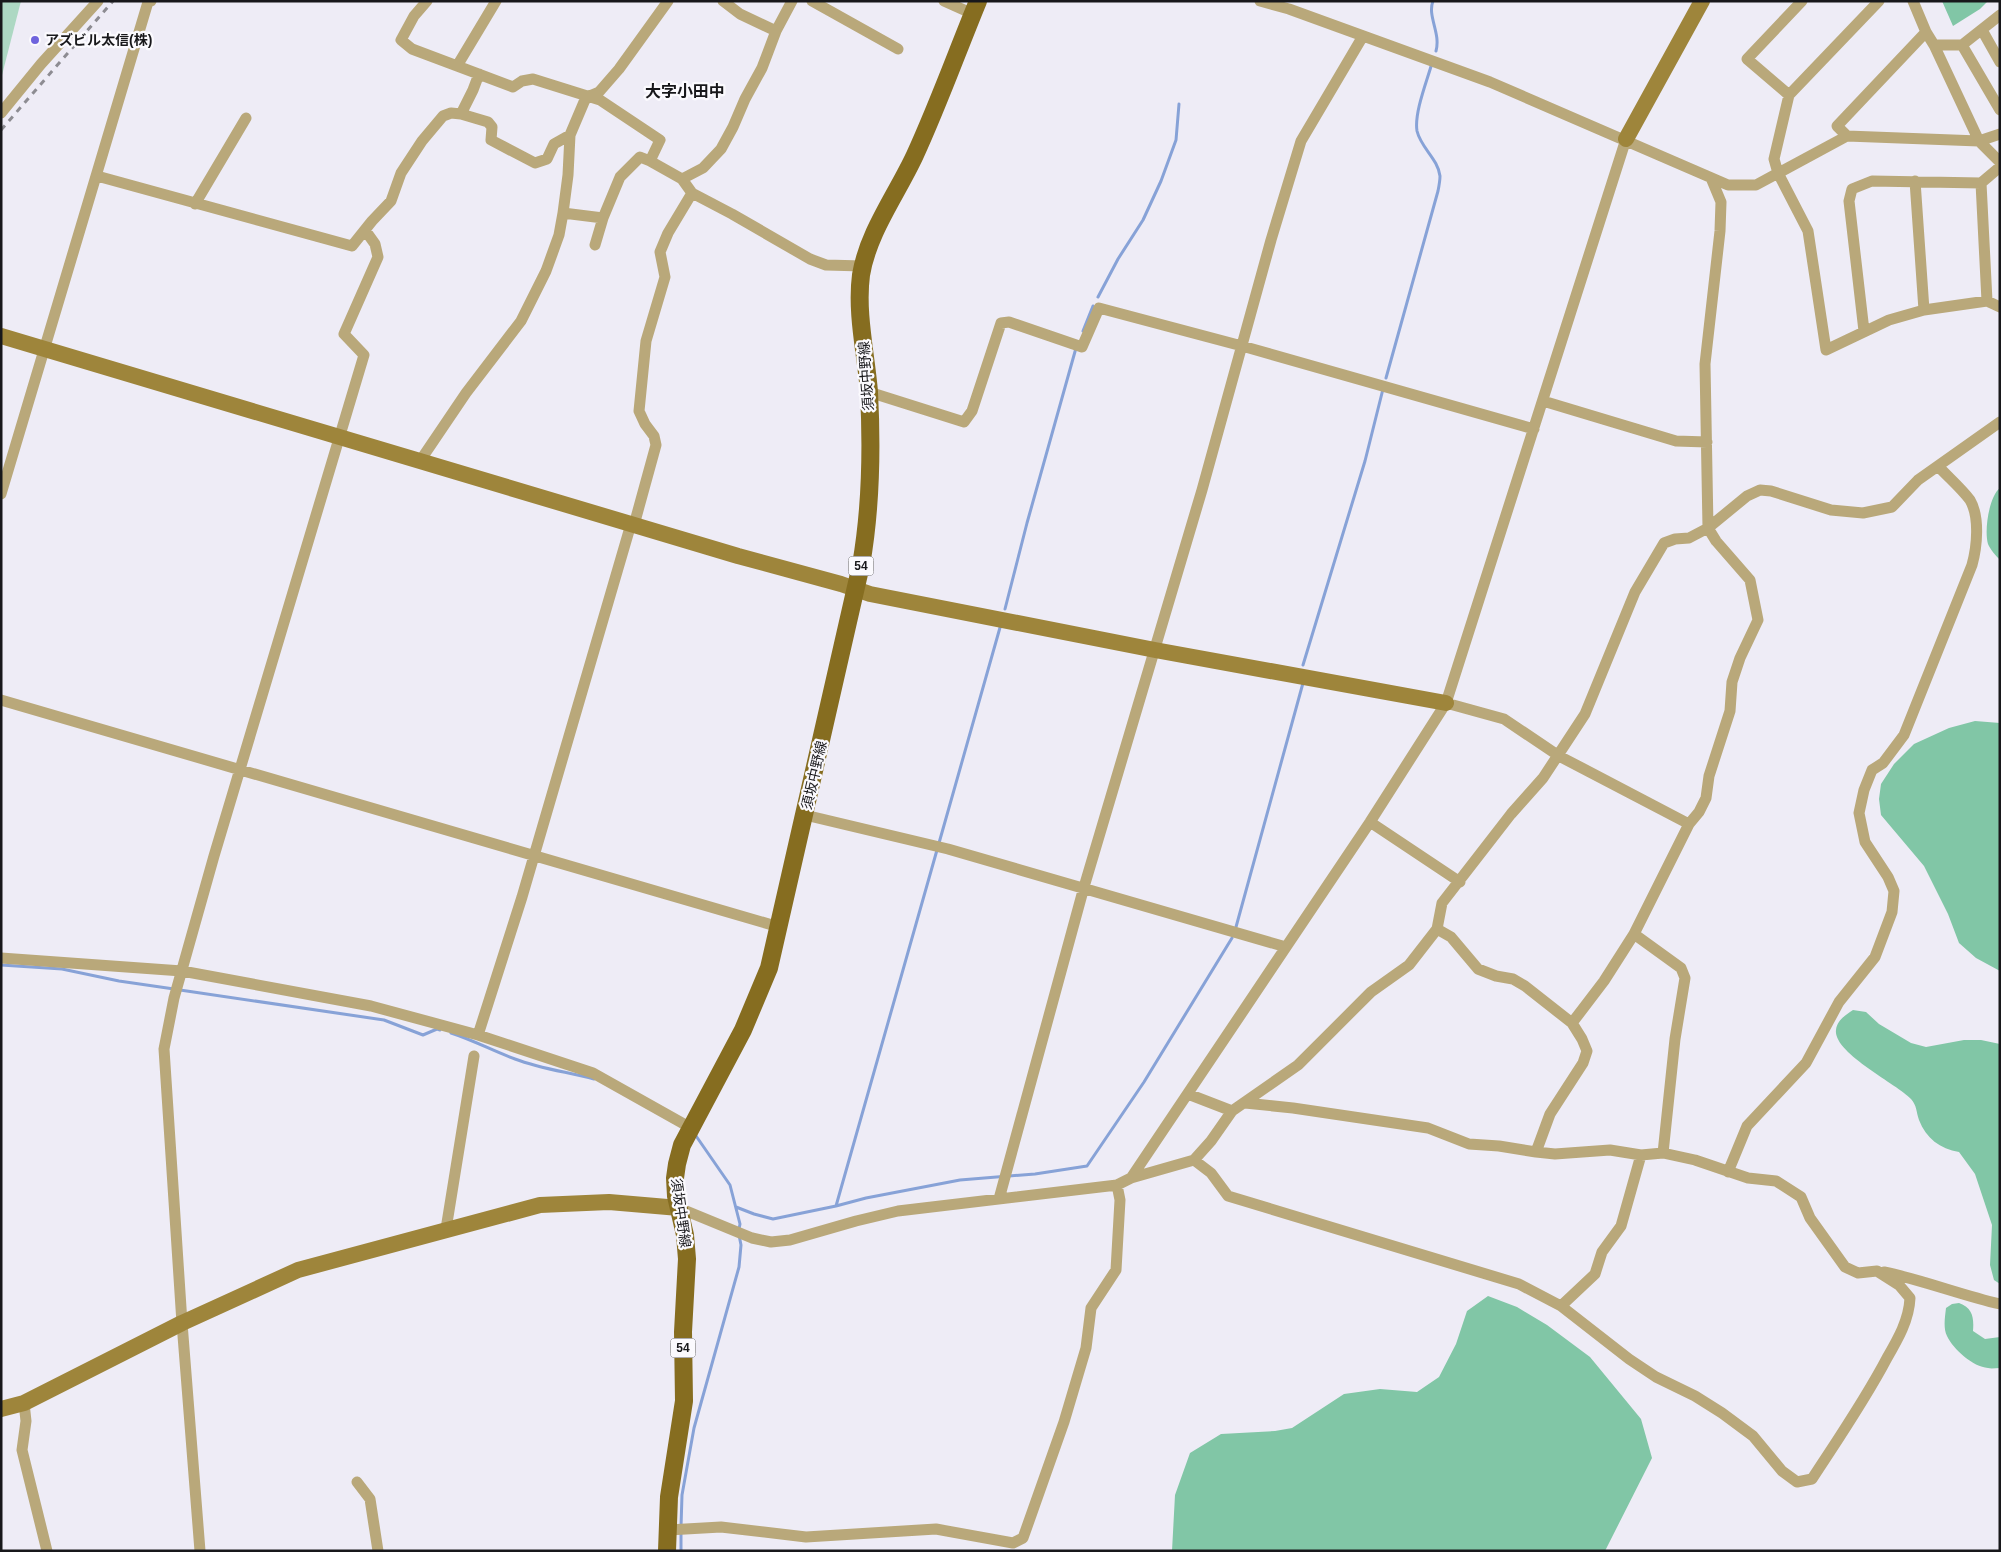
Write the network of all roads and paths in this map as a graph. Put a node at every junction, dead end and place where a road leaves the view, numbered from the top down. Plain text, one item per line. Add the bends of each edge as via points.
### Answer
1 (98, 1) edge
2 (151, 1) edge
3 (428, 1) edge
4 (496, 1) edge
5 (668, 1) edge
6 (723, 1) edge
7 (792, 1) edge
8 (812, 1) edge
9 (944, 1) edge
10 (1260, 1) edge
11 (1702, 1) edge
12 (1802, 1) edge
13 (1879, 1) edge
14 (1913, 1) edge
15 (976, 8) edge
16 (2000, 15) edge
17 (1982, 30) junction
18 (776, 31) junction
19 (1926, 32) junction
20 (1363, 36) junction
21 (1934, 45) junction
22 (1962, 45) junction
23 (898, 48) dead end
24 (2000, 62) edge
25 (458, 66) junction
26 (479, 74) junction
27 (1789, 96) junction
28 (587, 97) junction
29 (2000, 110) edge
30 (1, 113) edge
31 (461, 114) junction
32 (246, 118) dead end
33 (2000, 134) edge
34 (570, 136) junction
35 (1847, 136) junction
36 (1626, 139) junction
37 (1979, 141) junction
38 (650, 161) junction
39 (2000, 162) edge
40 (2000, 167) edge
41 (1778, 173) junction
42 (97, 176) junction
43 (1711, 178) junction
44 (682, 179) junction
45 (1915, 181) junction
46 (1981, 183) junction
47 (692, 193) junction
48 (195, 204) junction
49 (563, 213) junction
50 (603, 218) junction
51 (364, 230) junction
52 (594, 245) dead end
53 (863, 266) junction
54 (1987, 301) junction
55 (2000, 307) edge
56 (1924, 310) junction
57 (1864, 331) junction
58 (1, 336) edge
59 (1242, 346) junction
60 (44, 348) junction
61 (868, 392) junction
62 (1543, 401) junction
63 (2000, 422) edge
64 (1534, 429) junction
65 (340, 437) junction
66 (1707, 442) junction
67 (420, 461) junction
68 (1938, 466) junction
69 (1, 494) edge
70 (632, 525) junction
71 (1708, 528) junction
72 (856, 589) junction
73 (1155, 650) junction
74 (1, 700) edge
75 (1446, 703) junction
76 (1559, 756) junction
77 (240, 769) junction
78 (805, 815) junction
79 (1370, 822) junction
80 (1689, 824) junction
81 (533, 856) junction
82 (1460, 882) junction
83 (1084, 887) junction
84 (779, 927) junction
85 (1437, 929) junction
86 (1634, 934) junction
87 (1286, 947) junction
88 (1, 958) edge
89 (182, 973) junction
90 (1572, 1023) junction
91 (478, 1035) junction
92 (474, 1056) dead end
93 (1188, 1094) junction
94 (1245, 1103) junction
95 (1232, 1111) junction
96 (691, 1128) junction
97 (1536, 1152) junction
98 (1663, 1153) junction
99 (1641, 1155) junction
100 (1194, 1160) junction
101 (1728, 1172) junction
102 (1131, 1178) junction
103 (1116, 1185) junction
104 (998, 1198) junction
105 (679, 1208) junction
106 (446, 1229) junction
107 (1878, 1271) junction
108 (2000, 1304) edge
109 (1561, 1306) junction
110 (182, 1323) junction
111 (24, 1403) junction
112 (1, 1409) edge
113 (356, 1482) dead end
114 (671, 1530) junction
115 (47, 1551) edge
116 (200, 1551) edge
117 (378, 1551) edge
118 (667, 1551) edge

1 - 30 street
2 - 42 street via 148,2
3 - 25 street via 414,16 401,40 427,56
4 - 25 street
5 - 28 street via 619,69 599,92
6 - 18 street via 740,14
7 - 18 street
8 - 23 street
9 - 15 street
10 - 20 street
11 - 36 street
12 - 27 street via 1747,59
13 - 27 street
14 - 19 street
15 - 53 main road, 須坂中野線 / 54 via 922,140 871,240
16 - 17 street
17 - 22 street
17 - 24 street
18 - 44 street via 762,68 721,149 703,168
19 - 21 street
19 - 35 street via 1837,126
20 - 36 street via 1490,82
20 - 59 street via 1301,141
21 - 22 street
21 - 37 street
22 - 29 street
25 - 26 street
26 - 28 street via 514,87 522,80 533,79
26 - 31 street
27 - 41 street via 1774,159
28 - 34 street
28 - 38 street via 600,100 660,140
31 - 34 street via 488,122 492,127 491,140 535,162 547,159 554,144
31 - 51 street via 443,116 427,134 401,173 391,201
32 - 48 street
33 - 37 street
34 - 49 street
35 - 37 street
35 - 41 street
36 - 43 street
36 - 62 street
37 - 39 street
38 - 44 street
38 - 50 street via 640,157 620,177
40 - 46 street
41 - 43 street via 1756,185 1728,185
41 - 57 street via 1808,231 1826,350
42 - 48 street
42 - 60 street
43 - 66 street via 1720,202 1720,231 1705,364
44 - 47 street
45 - 46 street
45 - 56 street
45 - 57 street via 1872,181 1852,189 1848,201
46 - 54 street
47 - 53 street via 810,259 826,265
47 - 70 street via 660,252 665,277 646,341 639,411 656,445
48 - 51 street via 352,246
49 - 50 street
49 - 67 street via 546,271 521,321
50 - 52 street
51 - 65 street via 375,244 378,257 344,334 364,355
53 - 61 main road, 須坂中野線 / 54 via 860,301
54 - 55 street
54 - 56 street
56 - 57 street
58 - 60 street
59 - 61 street via 1099,308 1082,347 1009,322 1000,323 972,411 964,422
59 - 64 street
59 - 73 street
60 - 65 street
60 - 69 street
61 - 72 main road, 須坂中野線 / 54 via 868,504 864,551
62 - 64 street
62 - 66 street via 1676,441
63 - 68 street
64 - 75 street
65 - 67 street
65 - 77 street
66 - 71 street
67 - 70 street
68 - 71 street via 1918,480 1892,507 1863,513 1831,510 1760,490 1747,496
68 - 101 street via 1974,509 1976,553 1904,734 1883,763 1872,770 1858,813 1865,842 1894,891 1892,912 1875,957 1839,1002 1806,1063 1748,1126
70 - 72 street
70 - 81 street
71 - 76 street via 1689,538 1664,543 1635,592 1585,714
71 - 80 street via 1716,542 1750,580 1758,620 1732,682 1730,711 1709,776 1706,798
72 - 73 street
72 - 78 main road, 須坂中野線 / 54
73 - 75 street
73 - 83 street
74 - 77 street
75 - 76 street via 1504,719
75 - 79 street
76 - 80 street
76 - 82 street
77 - 81 street
77 - 89 street
78 - 83 street via 948,849
78 - 84 main road, 須坂中野線 / 54
79 - 82 street
79 - 87 street
80 - 86 street
81 - 84 street
81 - 91 street
82 - 85 street via 1442,903
83 - 87 street
83 - 104 street
84 - 96 main road, 須坂中野線 / 54 via 769,968 751,1014
85 - 90 street via 1451,937 1478,969 1519,982
85 - 94 street via 1409,965 1371,992 1298,1065
86 - 90 street
86 - 98 street via 1681,968 1685,978
87 - 93 street
88 - 89 street
89 - 91 street via 371,1006
89 - 110 street via 164,1049
90 - 97 street via 1587,1051 1578,1074 1550,1114
91 - 96 street via 593,1073
92 - 106 street
93 - 95 street
93 - 102 street
94 - 95 street
94 - 97 street via 1428,1128 1469,1144
95 - 100 street
96 - 105 main road, 須坂中野線 / 54 via 682,1145 676,1171
97 - 99 street via 1555,1154 1610,1150
98 - 99 street
98 - 101 street
99 - 109 street via 1621,1226 1602,1252 1592,1278
100 - 102 street
100 - 109 street via 1211,1172 1228,1196 1519,1284
101 - 107 street via 1776,1181 1790,1188 1801,1197 1810,1218 1845,1267 1858,1272
102 - 103 street
103 - 104 street
103 - 114 street via 1120,1200 1116,1270 1091,1308 1086,1348 1023,1538 1013,1543 936,1528 806,1537 721,1527
104 - 105 street via 898,1212 771,1242 752,1238
105 - 106 street via 609,1202 540,1205
105 - 114 main road, 須坂中野線 / 54 via 687,1259 684,1401 669,1497
106 - 110 street via 298,1270
107 - 108 street
107 - 109 street via 1899,1285 1910,1298 1910,1311 1889,1356 1852,1420 1812,1479 1797,1482 1782,1471 1753,1436 1695,1396 1629,1359
110 - 111 street
110 - 116 street
111 - 112 street
111 - 115 street via 26,1421 22,1450
113 - 117 street via 370,1499
114 - 118 main road, 須坂中野線 / 54

